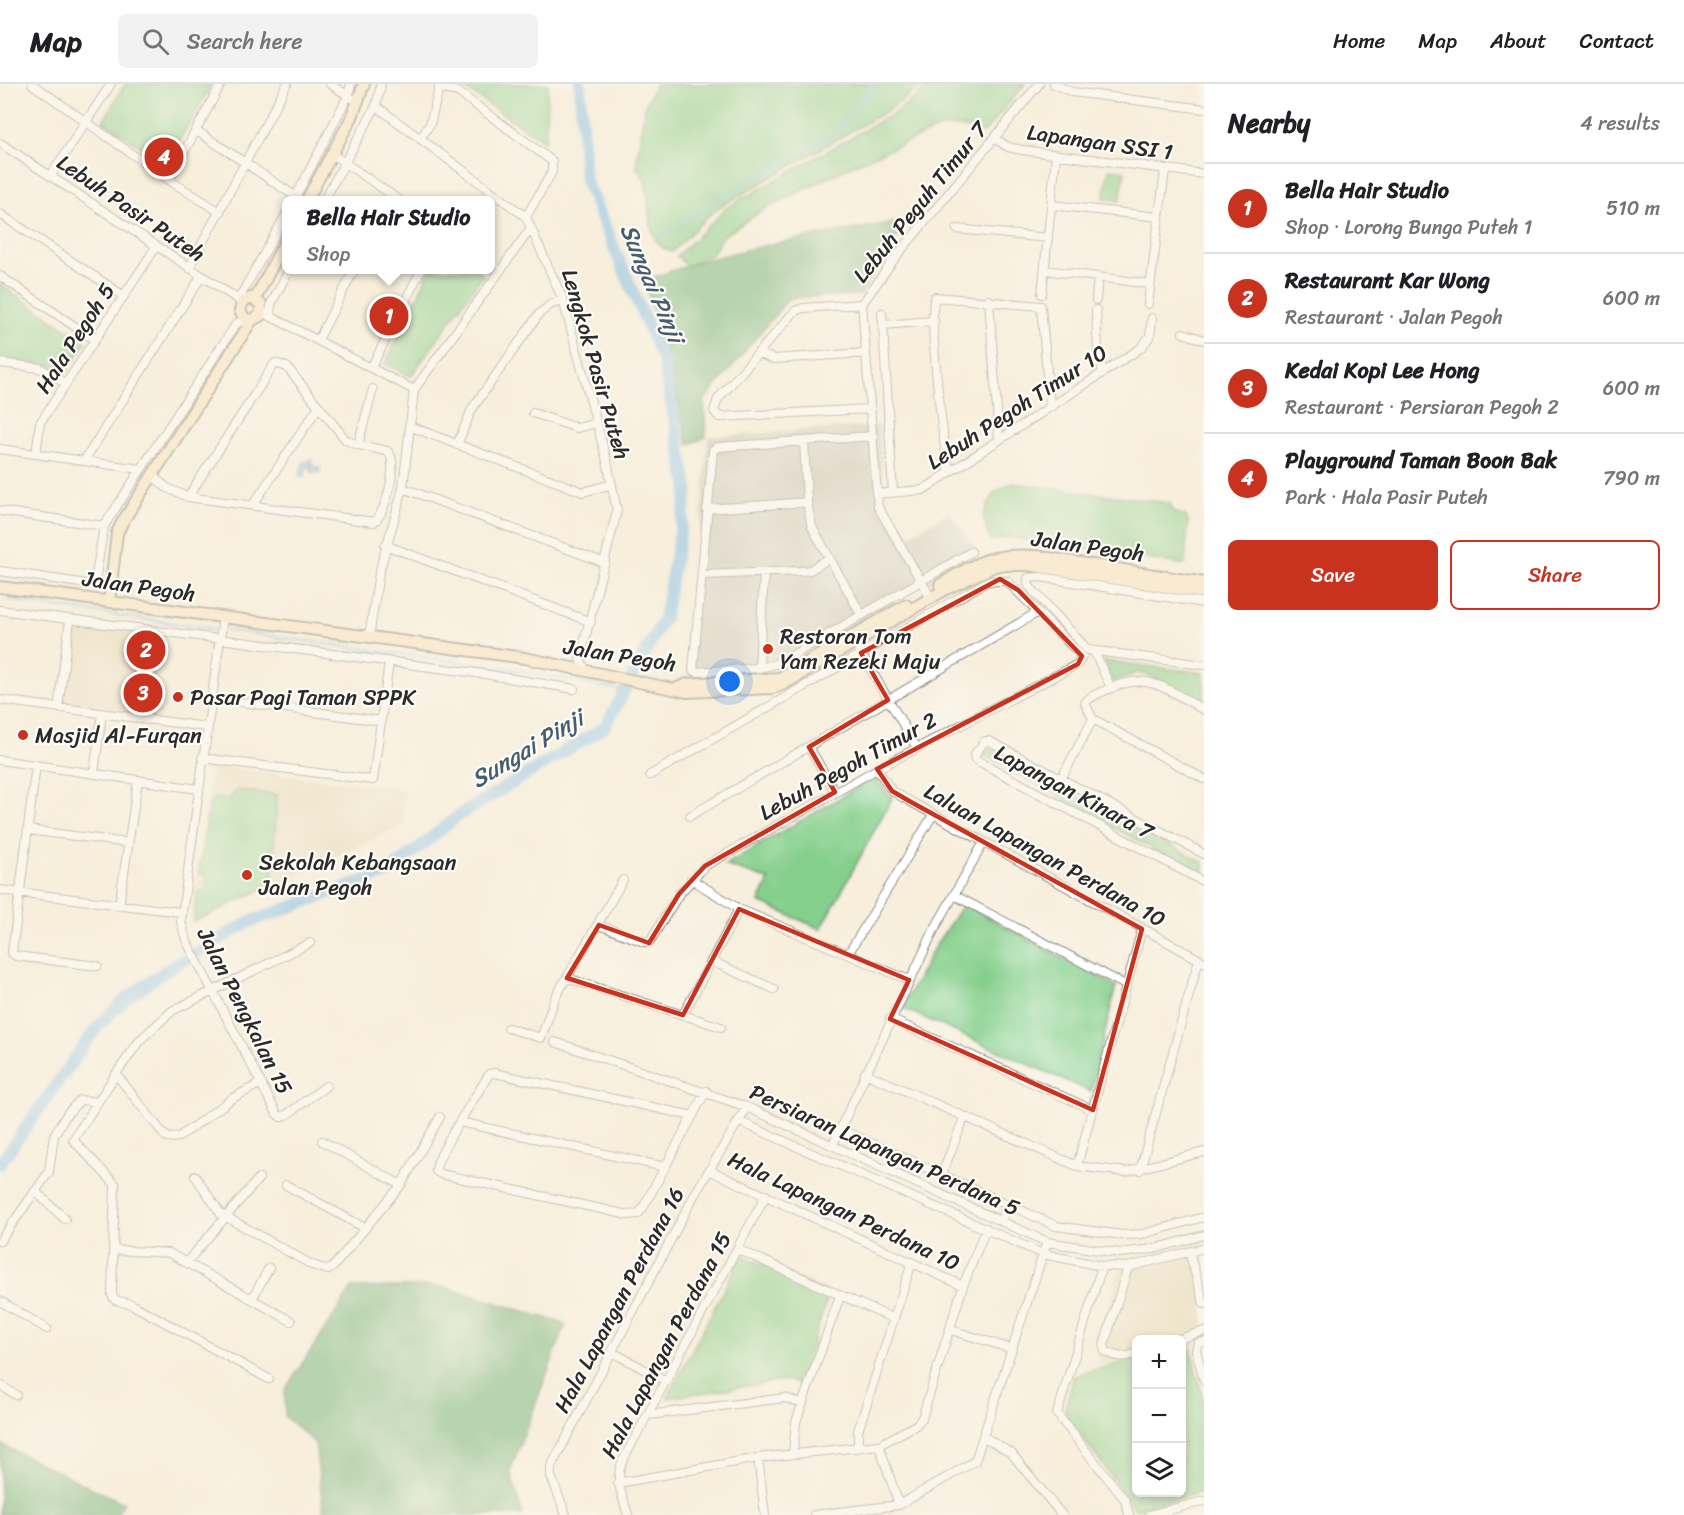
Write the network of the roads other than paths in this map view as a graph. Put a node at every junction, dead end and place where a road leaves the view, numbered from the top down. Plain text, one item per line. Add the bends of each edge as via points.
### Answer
1 (111, 84) edge
2 (221, 84) edge
3 (287, 84) edge
4 (330, 84) edge
5 (351, 84) edge
6 (364, 84) edge
7 (381, 84) edge
8 (1039, 84) edge
9 (1054, 84) edge
10 (36, 85) edge
11 (440, 86) edge
12 (353, 98) junction
13 (376, 106) junction
14 (1204, 109) edge
15 (87, 121) junction
16 (197, 131) junction
17 (994, 138) junction
18 (420, 139) junction
19 (0, 143) edge
20 (332, 154) junction
21 (1056, 156) junction
22 (344, 161) junction
23 (246, 164) junction
24 (1165, 170) junction
25 (1204, 174) edge
26 (51, 175) junction
27 (169, 180) junction
28 (294, 196) edge
29 (302, 196) edge
30 (303, 196) edge
31 (326, 196) edge
32 (388, 196) edge
33 (1052, 205) junction
34 (220, 212) junction
35 (0, 214) edge
36 (526, 217) junction
37 (1159, 217) junction
38 (282, 222) edge
39 (531, 228) junction
40 (957, 229) dead end
41 (1048, 238) junction
42 (156, 247) junction
43 (282, 248) edge
44 (189, 268) junction
45 (495, 270) edge
46 (1045, 270) junction
47 (499, 273) junction
48 (287, 274) edge
49 (352, 274) edge
50 (419, 274) edge
51 (0, 276) edge
52 (201, 277) junction
53 (1098, 277) junction
54 (1150, 284) junction
55 (1042, 294) dead end
56 (124, 296) junction
57 (255, 299) junction
58 (563, 300) junction
59 (989, 300) junction
60 (1096, 300) dead end
61 (240, 301) junction
62 (862, 304) junction
63 (1148, 304) dead end
64 (1096, 310) dead end
65 (882, 313) dead end
66 (266, 314) junction
67 (1152, 318) dead end
68 (245, 321) junction
69 (934, 321) junction
70 (883, 325) junction
71 (1183, 333) dead end
72 (95, 340) junction
73 (318, 340) junction
74 (1204, 340) edge
75 (866, 353) junction
76 (760, 354) junction
77 (0, 363) edge
78 (371, 368) junction
79 (1103, 373) junction
80 (66, 384) junction
81 (373, 389) dead end
82 (414, 390) junction
83 (319, 406) junction
84 (1050, 406) junction
85 (871, 409) junction
86 (534, 413) dead end
87 (596, 423) junction
88 (409, 426) junction
89 (873, 436) junction
90 (999, 439) junction
91 (804, 441) junction
92 (358, 445) junction
93 (457, 445) junction
94 (0, 450) edge
95 (36, 454) junction
96 (84, 461) junction
97 (140, 469) junction
98 (950, 472) junction
99 (154, 477) junction
100 (612, 484) junction
101 (403, 488) junction
102 (892, 493) junction
103 (876, 494) junction
104 (188, 497) junction
105 (807, 502) junction
106 (253, 505) junction
107 (707, 509) junction
108 (0, 511) edge
109 (104, 526) junction
110 (385, 545) junction
111 (970, 552) dead end
112 (828, 559) junction
113 (605, 563) junction
114 (0, 571) edge
115 (764, 573) junction
116 (702, 575) junction
117 (921, 580) junction
118 (1204, 583) edge
119 (111, 585) junction
120 (0, 587) edge
121 (946, 590) junction
122 (928, 593) junction
123 (1204, 593) edge
124 (90, 599) junction
125 (109, 602) junction
126 (123, 603) junction
127 (1204, 603) edge
128 (919, 605) junction
129 (0, 610) edge
130 (1038, 612) junction
131 (861, 614) junction
132 (223, 616) junction
133 (70, 620) junction
134 (591, 622) junction
135 (866, 627) junction
136 (157, 631) junction
137 (369, 637) junction
138 (220, 638) junction
139 (855, 643) junction
140 (833, 646) junction
141 (1094, 651) junction
142 (861, 653) junction
143 (580, 659) junction
144 (389, 662) junction
145 (1204, 665) edge
146 (568, 667) junction
147 (759, 668) junction
148 (587, 671) junction
149 (1111, 688) junction
150 (574, 689) dead end
151 (675, 689) junction
152 (211, 698) junction
153 (0, 700) edge
154 (888, 700) junction
155 (58, 708) junction
156 (1204, 710) edge
157 (102, 714) junction
158 (1093, 719) junction
159 (146, 720) junction
160 (381, 721) junction
161 (207, 728) junction
162 (809, 747) junction
163 (917, 748) junction
164 (202, 758) junction
165 (0, 760) edge
166 (36, 765) junction
167 (877, 769) junction
168 (94, 773) junction
169 (650, 775) dead end
170 (1061, 779) junction
171 (1204, 779) edge
172 (138, 780) junction
173 (198, 789) junction
174 (836, 792) junction
175 (933, 815) junction
176 (690, 816) dead end
177 (28, 830) junction
178 (984, 842) junction
179 (128, 843) junction
180 (1204, 854) edge
181 (691, 879) junction
182 (623, 880) dead end
183 (1204, 882) edge
184 (0, 890) edge
185 (20, 892) junction
186 (954, 895) junction
187 (120, 906) junction
188 (739, 909) junction
189 (180, 912) junction
190 (599, 925) junction
191 (1142, 929) junction
192 (310, 943) dead end
193 (848, 954) junction
194 (711, 961) junction
195 (1202, 961) edge
196 (97, 966) dead end
197 (567, 978) junction
198 (909, 980) junction
199 (1127, 986) junction
200 (774, 988) dead end
201 (213, 990) junction
202 (682, 1015) junction
203 (890, 1019) junction
204 (721, 1027) dead end
205 (508, 1028) dead end
206 (555, 1042) dead end
207 (865, 1073) junction
208 (116, 1074) junction
209 (261, 1083) junction
210 (326, 1086) dead end
211 (705, 1091) junction
212 (98, 1102) junction
213 (747, 1107) junction
214 (1093, 1110) junction
215 (693, 1116) junction
216 (440, 1117) dead end
217 (964, 1118) junction
218 (738, 1121) junction
219 (460, 1122) junction
220 (840, 1129) junction
221 (322, 1141) dead end
222 (832, 1144) junction
223 (1204, 1152) edge
224 (1077, 1166) junction
225 (666, 1167) junction
226 (709, 1170) junction
227 (1140, 1170) junction
228 (942, 1174) junction
229 (195, 1176) dead end
230 (259, 1178) dead end
231 (286, 1185) dead end
232 (401, 1185) junction
233 (35, 1191) junction
234 (766, 1196) junction
235 (1007, 1204) junction
236 (226, 1217) junction
237 (1204, 1217) edge
238 (65, 1219) dead end
239 (1000, 1221) junction
240 (365, 1228) junction
241 (986, 1228) junction
242 (1204, 1235) edge
243 (0, 1241) edge
244 (1047, 1242) junction
245 (1204, 1248) edge
246 (737, 1249) junction
247 (114, 1250) junction
248 (1189, 1252) junction
249 (1043, 1254) junction
250 (187, 1262) junction
251 (912, 1262) junction
252 (1102, 1266) junction
253 (1128, 1267) junction
254 (269, 1268) dead end
255 (963, 1286) junction
256 (840, 1296) junction
257 (252, 1299) junction
258 (0, 1301) edge
259 (1204, 1304) edge
260 (894, 1319) junction
261 (291, 1322) dead end
262 (47, 1329) dead end
263 (951, 1330) junction
264 (1204, 1331) edge
265 (1186, 1337) edge
266 (1204, 1342) edge
267 (1012, 1349) junction
268 (612, 1352) junction
269 (1132, 1355) edge
270 (269, 1379) dead end
271 (1204, 1380) edge
272 (666, 1381) junction
273 (0, 1385) edge
274 (16, 1395) dead end
275 (803, 1404) junction
276 (648, 1415) junction
277 (984, 1437) junction
278 (879, 1445) junction
279 (858, 1448) junction
280 (793, 1453) junction
281 (758, 1458) junction
282 (618, 1483) junction
283 (1204, 1501) edge
284 (899, 1505) junction
285 (566, 1515) edge
286 (628, 1515) edge
287 (765, 1515) edge
288 (814, 1515) edge
289 (1062, 1515) edge
290 (1129, 1515) edge
291 (1149, 1515) edge

1 - 15 street
2 - 16 street
3 - 23 street
4 - 12 street
5 - 12 street
6 - 12 street
7 - 13 street
8 - 17 street, Lebuh Peguh Timur 7
9 - 14 street via 1072,92
10 - 15 street
11 - 18 street via 430,124
11 - 36 street via 458,92 552,161 552,172
12 - 20 street
12 - 29 street
13 - 18 street, Lengkok Pasir Puteh
13 - 22 street
15 - 26 street
15 - 27 street
16 - 23 street
16 - 27 street
17 - 21 street, Lapangan SSI 1 via 1008,147
17 - 62 street, Lebuh Peguh Timur 7
18 - 36 street, Lengkok Pasir Puteh
19 - 26 street, Lebuh Pasir Puteh
20 - 22 street
20 - 30 street
21 - 24 street, Lapangan SSI 1
21 - 33 street
22 - 31 street
22 - 32 street
23 - 28 street
23 - 34 street
24 - 25 street, Lapangan SSI 1
24 - 37 street
26 - 42 street, Lebuh Pasir Puteh
27 - 34 street
33 - 37 street
33 - 41 street
34 - 44 street
35 - 56 street
36 - 39 street, Lengkok Pasir Puteh
37 - 54 street
38 - 61 street
39 - 47 street
39 - 58 street, Lengkok Pasir Puteh
40 - 41 street
41 - 46 street
42 - 44 street, Lebuh Pasir Puteh
42 - 56 street, Hala Pegoh 5
43 - 57 street
44 - 52 street, Lebuh Pasir Puteh
45 - 47 street
46 - 53 street
46 - 55 street
47 - 82 street
48 - 66 street
49 - 73 street
50 - 78 street
51 - 72 street
52 - 61 street, Lebuh Pasir Puteh
52 - 96 street
53 - 54 street
53 - 60 street
54 - 63 street
56 - 72 street, Hala Pegoh 5
57 - 61 street
57 - 66 street
58 - 87 street, Lengkok Pasir Puteh
58 - 93 street via 539,314 472,409
59 - 69 street via 936,297
59 - 84 street via 1041,306
59 - 90 street
61 - 68 street
62 - 75 street, Lebuh Peguh Timur 7
62 - 76 street via 798,310
64 - 79 street
65 - 70 street
66 - 68 street
66 - 73 street
67 - 79 street, Lebuh Pegoh Timur 10 via 1150,336 1142,348
68 - 97 street
68 - 99 street
69 - 70 street
69 - 98 street via 944,449
70 - 102 street
71 - 74 street
72 - 80 street, Hala Pegoh 5
73 - 78 street
75 - 76 street via 773,359
75 - 85 street, Lebuh Peguh Timur 7
76 - 85 street via 718,399 714,411 719,417
77 - 80 street via 40,368
78 - 82 street
79 - 84 street, Lebuh Pegoh Timur 10
80 - 95 street, Hala Pegoh 5 via 40,423
81 - 92 street
82 - 88 street
83 - 92 street via 346,440
83 - 104 street via 287,368 275,363
83 - 106 street
84 - 90 street, Lebuh Pegoh Timur 10
85 - 89 street, Lebuh Peguh Timur 7
86 - 87 street via 577,428
87 - 100 street, Lengkok Pasir Puteh
88 - 93 street
88 - 101 street
89 - 91 street
89 - 103 street, Lebuh Peguh Timur 7
90 - 98 street, Lebuh Pegoh Timur 10
91 - 105 street
91 - 107 street via 713,450
92 - 106 street via 392,453 392,480 383,510 374,522
93 - 100 street via 583,492
94 - 95 street
95 - 96 street
96 - 97 street
97 - 109 street
98 - 102 street, Lebuh Pegoh Timur 10 via 923,490
99 - 104 street
99 - 119 street via 117,533
100 - 113 street, Lengkok Pasir Puteh via 617,511
101 - 110 street
101 - 113 street
102 - 103 street, Lebuh Pegoh Timur 10
103 - 117 street, Lebuh Peguh Timur 7 via 878,507
104 - 106 street
105 - 107 street
105 - 112 street via 812,527
107 - 116 street
108 - 109 street
109 - 114 street via 92,584
110 - 134 street
110 - 137 street
111 - 117 street
112 - 115 street via 810,570
112 - 131 street
113 - 134 street, Lengkok Pasir Puteh
115 - 116 street
115 - 147 street
116 - 147 street via 693,670
117 - 122 street, Lebuh Peguh Timur 7
117 - 131 street
118 - 122 street, Jalan Pegoh via 1008,555 981,560
119 - 124 street
119 - 125 street
119 - 126 street
120 - 124 street, Jalan Pegoh
121 - 122 street
121 - 123 street via 987,568 1019,564
121 - 128 street
122 - 128 street
122 - 135 street, Jalan Pegoh
124 - 125 street, Jalan Pegoh
125 - 126 street, Jalan Pegoh
126 - 132 street, Jalan Pegoh
127 - 141 street via 1028,578 1028,585 1088,650
128 - 139 street
129 - 133 street, Jalan Pegoh
130 - 142 street via 1007,581 988,581
130 - 154 street
130 - 163 street, Lebuh Pegoh Timur 2 via 1082,656 1081,661
131 - 147 street via 779,663
132 - 137 street, Jalan Pegoh
132 - 138 street, Jalan Pengkalan 15
133 - 136 street, Jalan Pegoh
133 - 155 street
134 - 143 street, Lengkok Pasir Puteh
135 - 139 street
135 - 140 street, Jalan Pegoh
136 - 138 street, Jalan Pegoh
136 - 159 street
137 - 146 street, Jalan Pegoh
138 - 144 street, Jalan Pegoh
138 - 152 street, Jalan Pengkalan 15
139 - 140 street
139 - 142 street
139 - 151 street via 773,688 687,692
140 - 151 street, Jalan Pegoh via 780,678 687,684
141 - 145 street
141 - 149 street
142 - 154 street
142 - 169 street
143 - 146 street
143 - 148 street
144 - 150 street, Jalan Pegoh
144 - 160 street
146 - 148 street, Jalan Pegoh
148 - 151 street, Jalan Pegoh
149 - 156 street via 1137,679 1149,681
149 - 158 street via 1086,701
152 - 160 street
152 - 161 street, Jalan Pengkalan 15
153 - 155 street
154 - 162 street
154 - 163 street
155 - 157 street
157 - 159 street
157 - 168 street
158 - 170 street
158 - 171 street
159 - 161 street
160 - 164 street via 373,780
161 - 164 street, Jalan Pengkalan 15
162 - 174 street
162 - 176 street
163 - 167 street, Lebuh Pegoh Timur 2
164 - 173 street, Jalan Pengkalan 15
165 - 166 street
166 - 168 street
166 - 177 street
167 - 174 street, Lebuh Pegoh Timur 2
167 - 175 street, Laluan Lapangan Perdana 10 via 892,791
168 - 172 street
170 - 180 street, Lapangan Kinara 7
170 - 183 street, Lapangan Kinara 7 via 989,741 974,755 982,763
172 - 173 street
172 - 179 street
173 - 189 street, Jalan Pengkalan 15
174 - 181 street, Lebuh Pegoh Timur 2 via 705,866
175 - 178 street, Laluan Lapangan Perdana 10
175 - 193 street
177 - 179 street
177 - 185 street
178 - 186 street
178 - 191 street, Laluan Lapangan Perdana 10
179 - 187 street
181 - 188 street
181 - 190 street, Lebuh Pegoh Timur 2 via 650,941
182 - 190 street
184 - 185 street
185 - 187 street
185 - 196 street via 13,955
186 - 198 street
186 - 199 street
187 - 189 street
188 - 193 street
188 - 194 street
189 - 201 street, Jalan Pengkalan 15 via 186,940
190 - 197 street
191 - 195 street, Laluan Lapangan Perdana 10
191 - 199 street
192 - 201 street
193 - 198 street
194 - 200 street
194 - 202 street
195 - 227 street
197 - 202 street
197 - 205 street via 555,998 541,1038
198 - 203 street
199 - 214 street
201 - 208 street via 172,1011 140,1040
201 - 209 street, Jalan Pengkalan 15
202 - 204 street
203 - 207 street
203 - 214 street
206 - 211 street, Persiaran Lapangan Perdana 5
207 - 217 street
207 - 220 street
208 - 209 street via 170,1138 180,1137 233,1098
208 - 212 street
209 - 210 street, Jalan Pengkalan 15 via 281,1117
211 - 213 street, Persiaran Lapangan Perdana 5
211 - 215 street
212 - 233 street via 81,1100 60,1124 50,1150 49,1172
212 - 247 street via 73,1140 115,1184
213 - 218 street, Hala Lapangan Perdana 16
213 - 222 street, Persiaran Lapangan Perdana 5
214 - 224 street
215 - 219 street via 494,1073 489,1074
215 - 225 street
216 - 232 street
217 - 224 street
217 - 228 street
218 - 226 street, Hala Lapangan Perdana 16
218 - 241 street
219 - 225 street
219 - 225 street via 435,1166 441,1174 628,1215 638,1214 644,1208
220 - 222 street
220 - 228 street
221 - 232 street
222 - 239 street, Persiaran Lapangan Perdana 5
223 - 227 street
224 - 227 street
226 - 234 street, Hala Lapangan Perdana 10
226 - 268 street, Hala Lapangan Perdana 16
228 - 235 street
229 - 236 street
230 - 236 street
231 - 240 street
232 - 240 street
233 - 238 street
233 - 243 street
234 - 246 street, Hala Lapangan Perdana 15
234 - 251 street, Hala Lapangan Perdana 10
235 - 237 street via 1056,1226 1122,1235 1143,1234
235 - 239 street
236 - 240 street via 328,1270
236 - 250 street
239 - 244 street, Persiaran Lapangan Perdana 5
241 - 249 street
241 - 255 street
242 - 244 street, Persiaran Lapangan Perdana 5 via 1142,1252 1119,1253
244 - 249 street
245 - 248 street
246 - 256 street
246 - 272 street, Hala Lapangan Perdana 15
247 - 250 street via 169,1253
247 - 270 street via 115,1300 131,1304
248 - 253 street
248 - 259 street
249 - 252 street
249 - 267 street
250 - 257 street
251 - 255 street, Hala Lapangan Perdana 10
251 - 260 street
252 - 253 street
252 - 290 street via 1057,1414 1125,1500
253 - 269 street via 1104,1345 1105,1352 1112,1355 1124,1358
254 - 257 street
255 - 263 street
256 - 260 street
256 - 275 street
257 - 261 street
258 - 262 street
260 - 279 street via 858,1431
263 - 267 street
263 - 278 street via 922,1418
264 - 265 street
266 - 271 street via 1198,1343 1196,1350
267 - 277 street
268 - 272 street
268 - 285 street, Hala Lapangan Perdana 16 via 551,1467
272 - 276 street, Hala Lapangan Perdana 15
273 - 274 street
275 - 276 street via 785,1398
275 - 280 street via 796,1422
276 - 282 street, Hala Lapangan Perdana 15 via 622,1462
277 - 284 street via 975,1461
277 - 289 street via 1011,1453
278 - 279 street
278 - 284 street
279 - 280 street
280 - 281 street
281 - 282 street
281 - 287 street
282 - 286 street, Hala Lapangan Perdana 15
283 - 291 street
284 - 288 street

